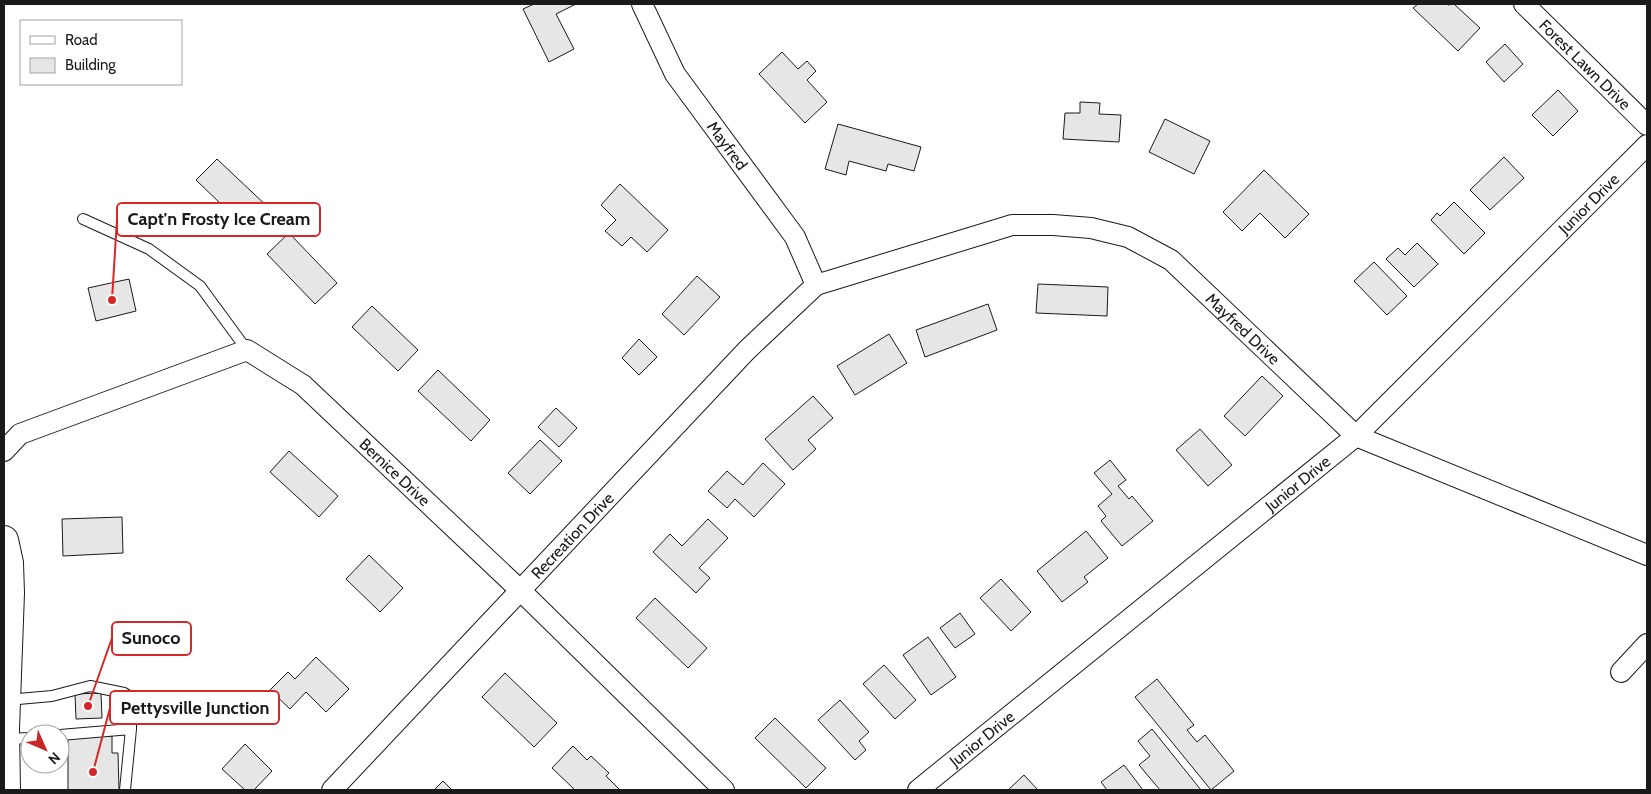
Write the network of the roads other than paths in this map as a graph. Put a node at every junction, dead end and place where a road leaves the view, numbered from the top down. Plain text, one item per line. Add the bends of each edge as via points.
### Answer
1 (642, 4) edge
2 (1524, 4) edge
3 (1647, 125) edge
4 (1647, 145) edge
5 (83, 219) dead end
6 (816, 285) junction
7 (247, 350) junction
8 (1356, 436) junction
9 (4, 451) edge
10 (4, 540) edge
11 (1647, 555) edge
12 (520, 591) junction
13 (1647, 644) edge
14 (1621, 672) dead end
15 (6, 700) junction
16 (131, 729) junction
17 (70, 734) edge
18 (18, 738) edge
19 (6, 790) edge
20 (125, 790) edge
21 (332, 790) edge
22 (724, 790) edge
23 (918, 790) edge

1 - 6 street, Mayfred via 675,74 795,238
2 - 3 street, Forest Lawn Drive
4 - 8 street, Junior Drive
5 - 7 lane via 149,249 200,286
6 - 8 street, Mayfred Drive via 1012,226 1091,228 1128,236 1171,260
6 - 12 street, Recreation Drive via 747,350
7 - 9 street via 20,434
7 - 12 street, Bernice Drive via 303,385
8 - 11 street, Mayfred Drive
8 - 23 street, Junior Drive
10 - 15 main road via 10,593
12 - 21 street, Recreation Drive
12 - 22 street, Bernice Drive
13 - 14 street
15 - 16 lane via 52,696 90,686 108,689 130,697
15 - 18 main road
16 - 17 lane
16 - 20 lane
18 - 19 main road

